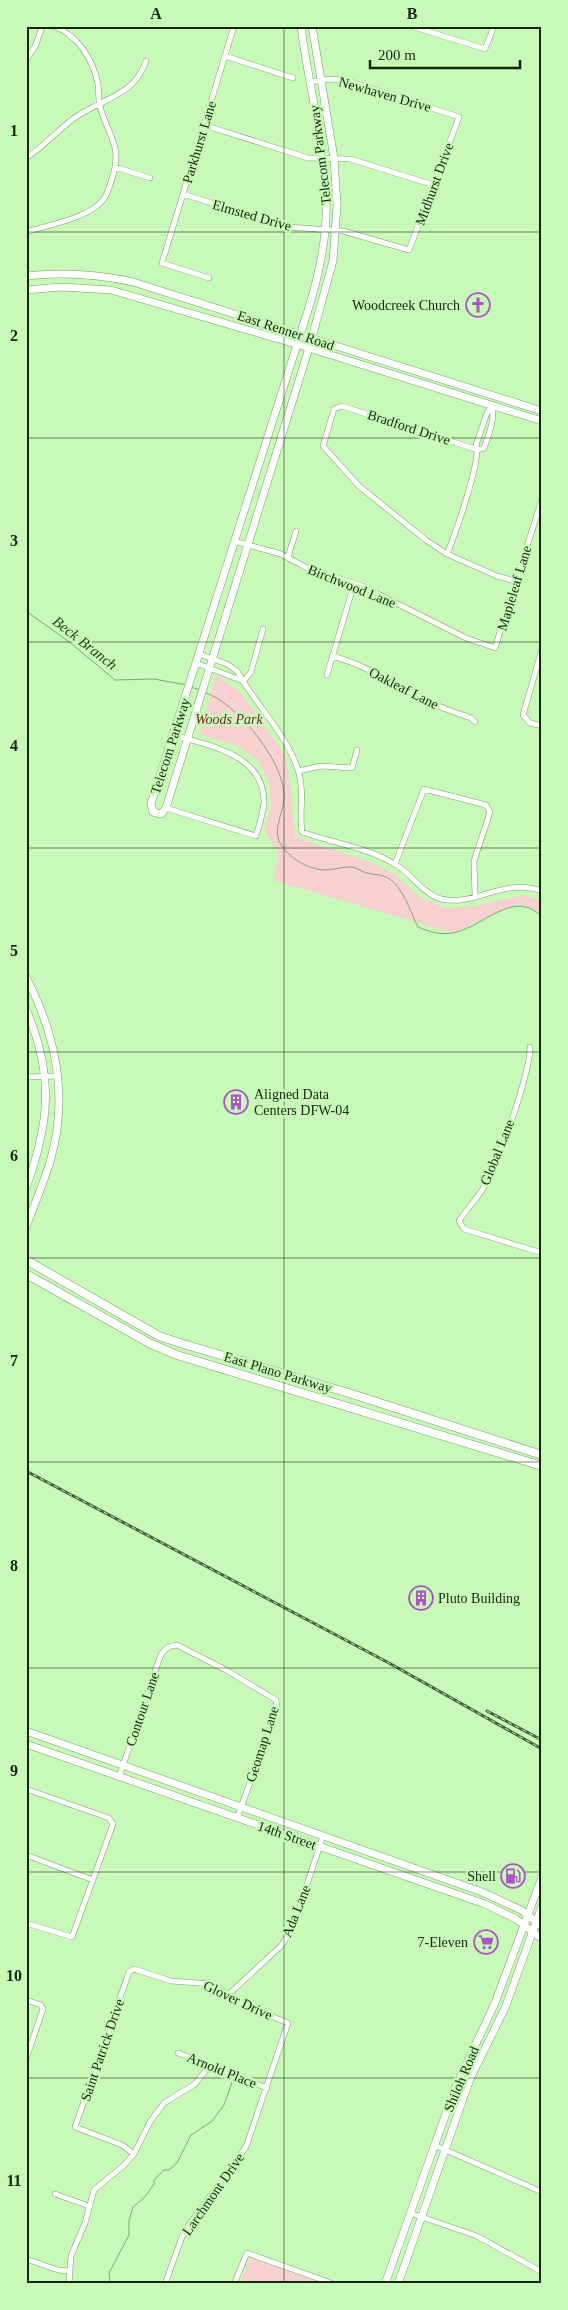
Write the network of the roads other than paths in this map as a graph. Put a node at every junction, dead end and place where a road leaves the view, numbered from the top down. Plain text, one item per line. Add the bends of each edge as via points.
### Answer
1 (42, 26) edge
2 (53, 26) edge
3 (234, 26) edge
4 (301, 26) edge
5 (312, 26) edge
6 (411, 26) edge
7 (494, 26) edge
8 (225, 56) junction
9 (26, 60) edge
10 (146, 61) dead end
11 (293, 78) dead end
12 (321, 80) junction
13 (310, 82) junction
14 (100, 104) junction
15 (459, 116) joint
16 (204, 125) junction
17 (26, 158) edge
18 (334, 158) junction
19 (323, 159) junction
20 (115, 167) junction
21 (150, 178) dead end
22 (434, 185) junction
23 (183, 194) junction
24 (325, 229) junction
25 (336, 230) junction
26 (26, 232) edge
27 (409, 250) joint
28 (26, 276) edge
29 (209, 278) dead end
30 (26, 290) edge
31 (299, 334) junction
32 (312, 338) junction
33 (296, 344) junction
34 (309, 348) junction
35 (495, 396) junction
36 (492, 406) junction
37 (542, 411) edge
38 (542, 422) edge
39 (478, 450) junction
40 (542, 499) edge
41 (296, 531) dead end
42 (234, 541) junction
43 (248, 545) junction
44 (447, 554) junction
45 (288, 557) junction
46 (515, 581) junction
47 (354, 584) junction
48 (263, 629) dead end
49 (495, 648) joint
50 (542, 649) edge
51 (198, 654) junction
52 (332, 656) junction
53 (212, 658) junction
54 (196, 663) junction
55 (233, 668) junction
56 (208, 671) junction
57 (327, 675) dead end
58 (228, 676) junction
59 (243, 682) junction
60 (475, 722) dead end
61 (542, 726) edge
62 (174, 735) junction
63 (186, 739) junction
64 (357, 750) dead end
65 (298, 771) junction
66 (166, 808) junction
67 (395, 864) junction
68 (542, 891) edge
69 (475, 897) junction
70 (26, 977) edge
71 (26, 1008) edge
72 (530, 1046) dead end
73 (58, 1076) junction
74 (26, 1077) edge
75 (45, 1077) junction
76 (41, 1144) junction
77 (54, 1146) junction
78 (26, 1188) edge
79 (26, 1227) edge
80 (542, 1253) edge
81 (26, 1260) edge
82 (26, 1274) edge
83 (105, 1306) junction
84 (100, 1316) junction
85 (180, 1343) junction
86 (177, 1355) junction
87 (264, 1368) junction
88 (261, 1380) junction
89 (352, 1394) junction
90 (348, 1407) junction
91 (508, 1444) junction
92 (542, 1454) edge
93 (504, 1455) junction
94 (542, 1466) edge
95 (170, 1645) joint
96 (27, 1734) edge
97 (26, 1744) edge
98 (122, 1766) junction
99 (119, 1777) junction
100 (26, 1789) edge
101 (241, 1808) junction
102 (237, 1818) junction
103 (323, 1836) junction
104 (320, 1847) junction
105 (26, 1855) edge
106 (412, 1867) junction
107 (542, 1877) edge
108 (408, 1878) junction
109 (93, 1880) junction
110 (542, 1906) edge
111 (527, 1914) junction
112 (26, 1923) edge
113 (522, 1924) junction
114 (539, 1924) edge
115 (532, 1932) junction
116 (542, 1939) edge
117 (134, 1969) joint
118 (229, 1994) junction
119 (26, 2000) edge
120 (495, 2003) junction
121 (505, 2008) junction
122 (285, 2021) joint
123 (178, 2053) dead end
124 (26, 2059) edge
125 (210, 2065) junction
126 (267, 2088) junction
127 (434, 2145) junction
128 (445, 2149) junction
129 (134, 2154) junction
130 (542, 2192) edge
131 (55, 2194) dead end
132 (88, 2206) junction
133 (410, 2212) junction
134 (422, 2216) junction
135 (29, 2260) dead end
136 (68, 2271) junction
137 (542, 2272) edge
138 (385, 2282) edge
139 (69, 2284) edge
140 (165, 2284) edge
141 (234, 2284) edge
142 (334, 2284) edge
143 (398, 2284) edge

1 - 9 street via 36,45
2 - 14 street via 74,38 85,52 96,79
3 - 8 street, Parkhurst Lane
4 - 13 main road, Telecom Parkway
5 - 12 main road, Telecom Parkway
6 - 7 street via 485,49
8 - 11 street
8 - 16 street, Parkhurst Lane
10 - 14 street via 141,74 128,88
12 - 13 street, Newhaven Drive
12 - 15 street, Newhaven Drive via 348,81
12 - 18 main road, Telecom Parkway
13 - 19 main road, Telecom Parkway
14 - 17 street via 72,120
14 - 20 street via 115,142
15 - 22 street, Midhurst Drive
16 - 19 street via 291,154
16 - 23 street, Parkhurst Lane
18 - 19 street
18 - 22 street via 350,159
18 - 25 main road, Telecom Parkway
19 - 24 main road, Telecom Parkway
20 - 21 street
20 - 26 street via 107,193 97,206
22 - 27 street, Midhurst Drive
23 - 24 street, Elmsted Drive via 289,227
23 - 29 street, Parkhurst Lane via 162,264
24 - 25 street, Elmsted Drive
24 - 31 main road, Telecom Parkway via 319,272
25 - 27 street, Elmsted Drive
25 - 32 main road, Telecom Parkway via 329,280
28 - 31 main road, East Renner Road via 74,273 112,278
30 - 33 main road, East Renner Road via 61,287 112,290
31 - 32 main road, East Renner Road
31 - 33 main road, Telecom Parkway
32 - 34 main road, Telecom Parkway
32 - 35 main road, East Renner Road
33 - 34 main road, East Renner Road
33 - 42 main road, Telecom Parkway
34 - 36 main road, East Renner Road
34 - 43 main road, Telecom Parkway
35 - 36 main road
35 - 37 main road, East Renner Road
36 - 38 main road, East Renner Road
36 - 39 street via 476,445
36 - 39 street via 494,415 488,438 484,448
39 - 44 street via 458,527
39 - 44 street, Bradford Drive via 344,406 334,409 323,446 326,451 359,486 389,508 408,528
40 - 46 street, Mapleleaf Lane
41 - 45 street
42 - 43 street, Birchwood Lane
42 - 51 main road, Telecom Parkway
43 - 45 street, Birchwood Lane
43 - 53 main road, Telecom Parkway
44 - 46 street
45 - 47 street, Birchwood Lane via 307,568
46 - 49 street, Mapleleaf Lane
47 - 49 street, Birchwood Lane via 466,638
47 - 52 street
48 - 59 street via 251,672
50 - 61 street via 523,715 530,722
51 - 53 street
51 - 54 main road, Telecom Parkway
52 - 57 street
52 - 60 street, Oakleaf Lane via 364,667 428,702
53 - 55 street
53 - 56 main road, Telecom Parkway
54 - 56 street
54 - 62 main road, Telecom Parkway
55 - 58 street
55 - 59 street
56 - 58 street
56 - 63 main road, Telecom Parkway
58 - 59 street
59 - 65 street via 291,752
62 - 63 street
62 - 66 main road, Telecom Parkway via 151,804 156,814 161,814
63 - 66 main road, Telecom Parkway
63 - 66 street via 242,758 254,771 264,804 256,836
64 - 65 street via 352,768 321,766
65 - 67 street via 302,791 302,832
67 - 69 street via 434,896 451,900
67 - 69 street via 424,789 486,805 490,809 474,861
68 - 69 street via 520,886
70 - 73 main road via 53,1043
71 - 75 main road via 42,1055
72 - 80 street, Global Lane via 516,1104 497,1159 488,1180 458,1221 464,1229
73 - 75 street
73 - 77 main road via 59,1105
74 - 75 street
75 - 76 main road via 46,1114
76 - 77 main road
76 - 78 main road
77 - 79 main road
81 - 83 main road, East Plano Parkway
82 - 84 main road, East Plano Parkway
83 - 84 main road
83 - 85 main road, East Plano Parkway via 159,1336
84 - 86 main road, East Plano Parkway
85 - 86 main road
85 - 87 main road, East Plano Parkway
86 - 88 main road, East Plano Parkway
87 - 88 main road
87 - 89 main road, East Plano Parkway
88 - 90 main road, East Plano Parkway
89 - 90 main road
89 - 91 main road, East Plano Parkway
90 - 93 main road, East Plano Parkway
91 - 92 main road, East Plano Parkway
91 - 93 main road
93 - 94 main road, East Plano Parkway
95 - 98 street, Contour Lane via 160,1657
95 - 101 street, Geomap Lane via 184,1647 276,1700 277,1710
96 - 98 main road, 14th Street
97 - 99 main road, 14th Street
98 - 99 street, Contour Lane
98 - 101 main road, 14th Street
99 - 102 main road, 14th Street
100 - 109 street via 112,1820
101 - 102 street, Geomap Lane
101 - 103 main road, 14th Street
102 - 104 main road, 14th Street
103 - 104 street, Ada Lane
103 - 106 main road, 14th Street
104 - 108 main road, 14th Street
104 - 118 street, Ada Lane via 294,1924 282,1945
105 - 109 street
106 - 108 main road
106 - 111 main road, 14th Street via 496,1898
107 - 111 main road, Shiloh Road
108 - 113 main road, 14th Street via 498,1910
109 - 112 street via 72,1937
110 - 114 main road, Shiloh Road
111 - 113 main road, Shiloh Road
111 - 114 main road, 14th Street
113 - 115 main road, 14th Street
113 - 120 main road, Shiloh Road
114 - 115 main road, Shiloh Road
115 - 116 main road, 14th Street
115 - 121 main road, Shiloh Road
117 - 118 street, Glover Drive via 171,1981 211,1984
117 - 129 street, Saint Patrick Drive via 128,1972 75,2127 122,2145
118 - 122 street, Glover Drive via 244,2005
119 - 124 street via 42,2006 42,2015
120 - 121 main road
120 - 127 main road, Shiloh Road via 454,2090
121 - 128 main road, Shiloh Road via 474,2070
122 - 126 street, Larchmont Drive via 288,2029
123 - 125 street, Arnold Place
125 - 126 street, Arnold Place
125 - 129 street via 195,2084 157,2111
126 - 140 street, Larchmont Drive via 246,2147 188,2226
127 - 128 street
127 - 133 main road, Shiloh Road
128 - 130 street
128 - 134 main road, Shiloh Road
129 - 132 street via 97,2186
131 - 132 street
132 - 136 street
133 - 134 street
133 - 138 main road, Shiloh Road
134 - 137 street via 476,2236
134 - 143 main road, Shiloh Road
135 - 136 street
136 - 139 street
138 - 143 street
141 - 142 street via 247,2253

